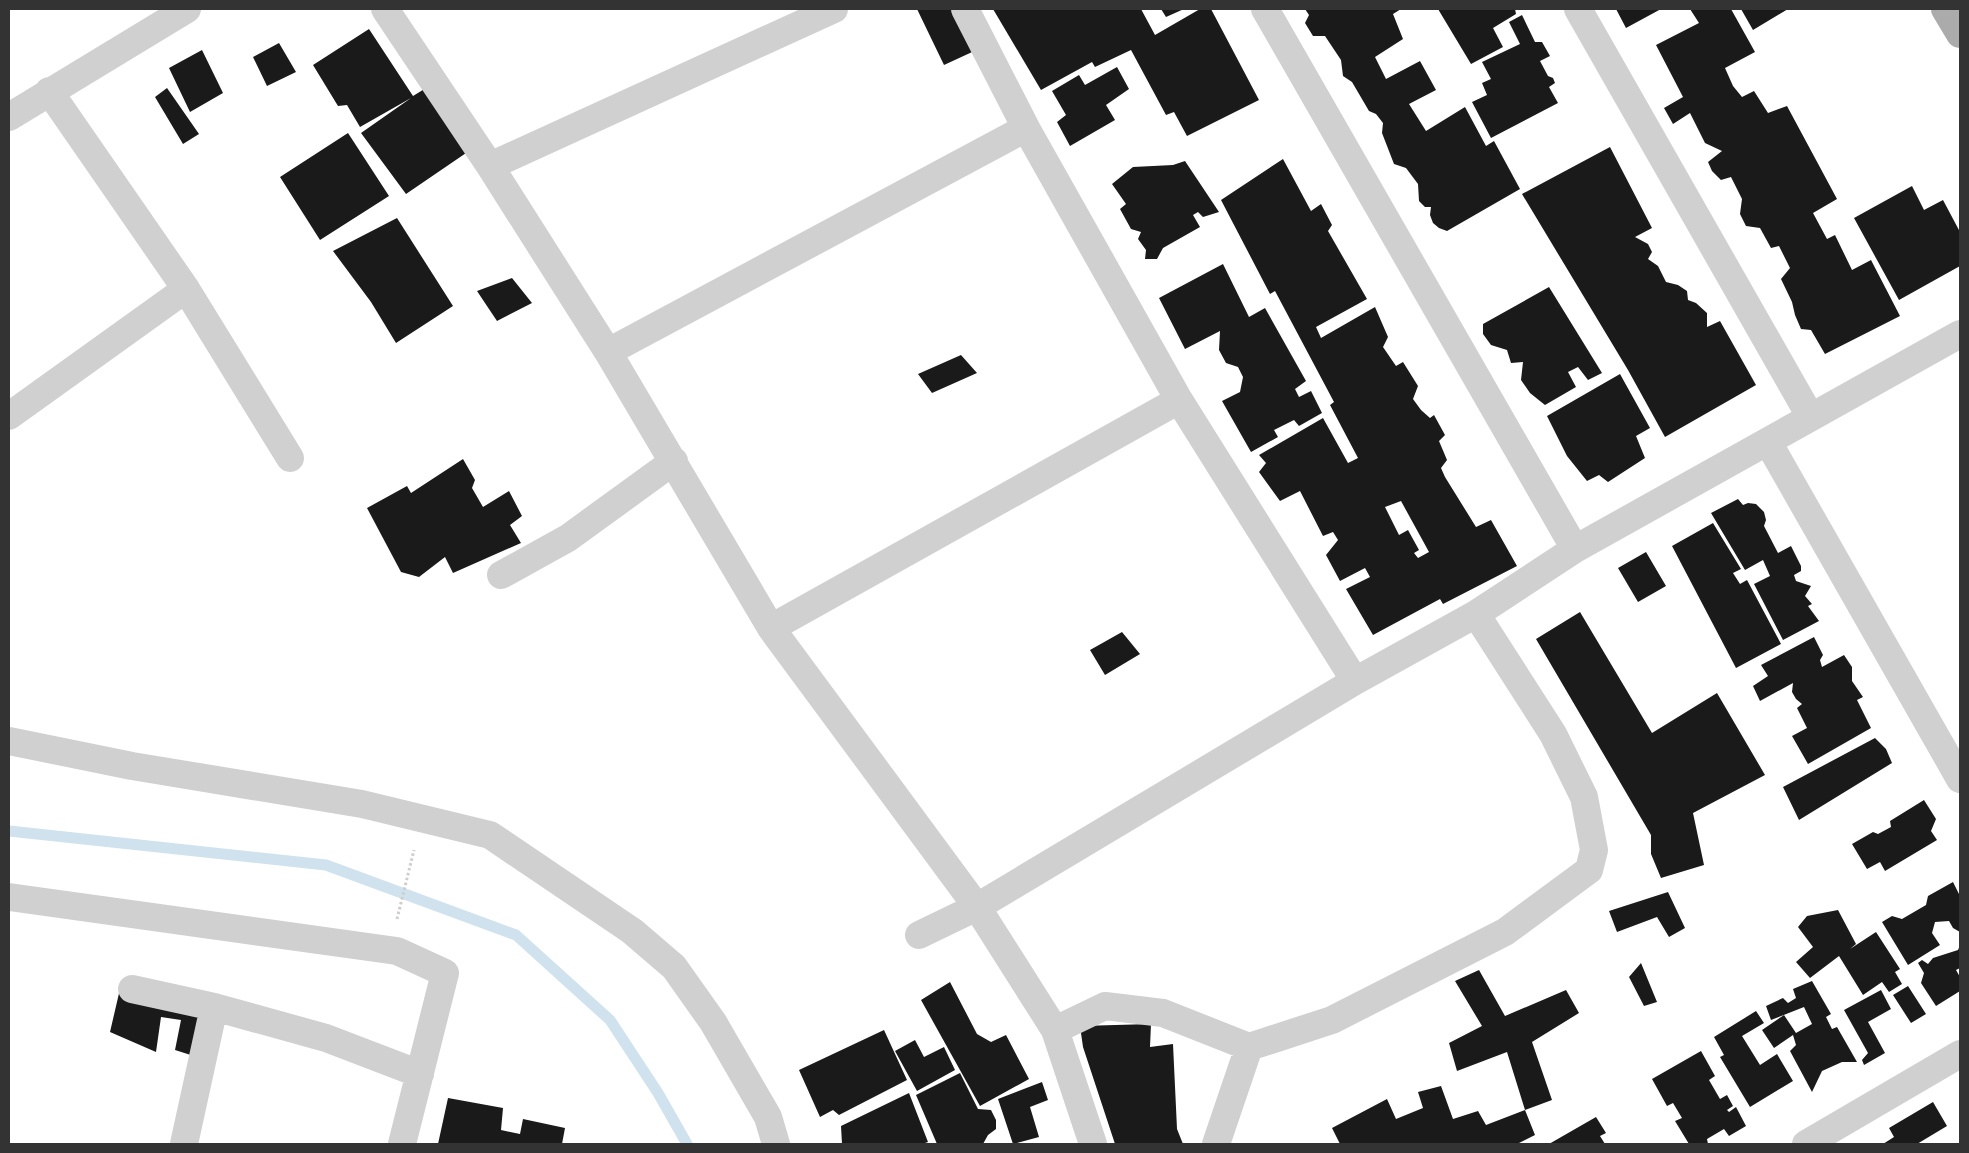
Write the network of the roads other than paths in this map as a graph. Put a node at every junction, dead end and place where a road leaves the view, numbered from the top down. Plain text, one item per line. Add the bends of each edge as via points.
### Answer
1 (187, 9) edge
2 (385, 9) edge
3 (834, 9) edge
4 (965, 9) edge
5 (1265, 9) edge
6 (1578, 9) edge
7 (1945, 9) edge
8 (1960, 34) edge
9 (49, 91) junction
10 (9, 117) edge
11 (1026, 128) junction
12 (490, 166) junction
13 (186, 289) junction
14 (1960, 334) edge
15 (608, 352) junction
16 (1179, 400) junction
17 (9, 416) edge
18 (1810, 416) junction
19 (1768, 442) junction
20 (290, 458) dead end
21 (674, 461) junction
22 (1574, 549) junction
23 (501, 575) dead end
24 (1476, 614) junction
25 (771, 628) junction
26 (1355, 681) junction
27 (9, 741) edge
28 (1960, 779) edge
29 (9, 897) edge
30 (977, 907) junction
31 (919, 935) dead end
32 (132, 989) dead end
33 (214, 1008) junction
34 (1055, 1030) junction
35 (1249, 1047) junction
36 (1960, 1054) edge
37 (420, 1074) junction
38 (184, 1144) edge
39 (402, 1144) edge
40 (776, 1144) edge
41 (1093, 1144) edge
42 (1216, 1144) edge
43 (1806, 1144) edge

1 - 9 street
2 - 12 street
3 - 12 street
4 - 11 street
5 - 22 street
6 - 18 street
7 - 8 main road
9 - 10 street
9 - 13 street
11 - 15 street
11 - 16 street
12 - 15 street
13 - 17 street
13 - 20 street
14 - 18 street
15 - 21 street
16 - 25 street
16 - 26 street
18 - 19 street
19 - 22 street
19 - 28 street
21 - 23 street via 568,538
21 - 25 street
22 - 24 street
24 - 26 street
24 - 35 street via 1553,734 1584,797 1594,850 1589,870 1505,932 1332,1020
25 - 30 street
26 - 30 street
27 - 40 street via 132,766 362,804 490,835 632,931 674,967 713,1022 768,1118
29 - 37 street via 397,951 445,973
30 - 31 street
30 - 34 street
32 - 33 street
33 - 37 street via 326,1038
33 - 38 street
34 - 35 street via 1105,1006 1163,1013
34 - 41 street
35 - 42 street
36 - 43 street
37 - 39 street

